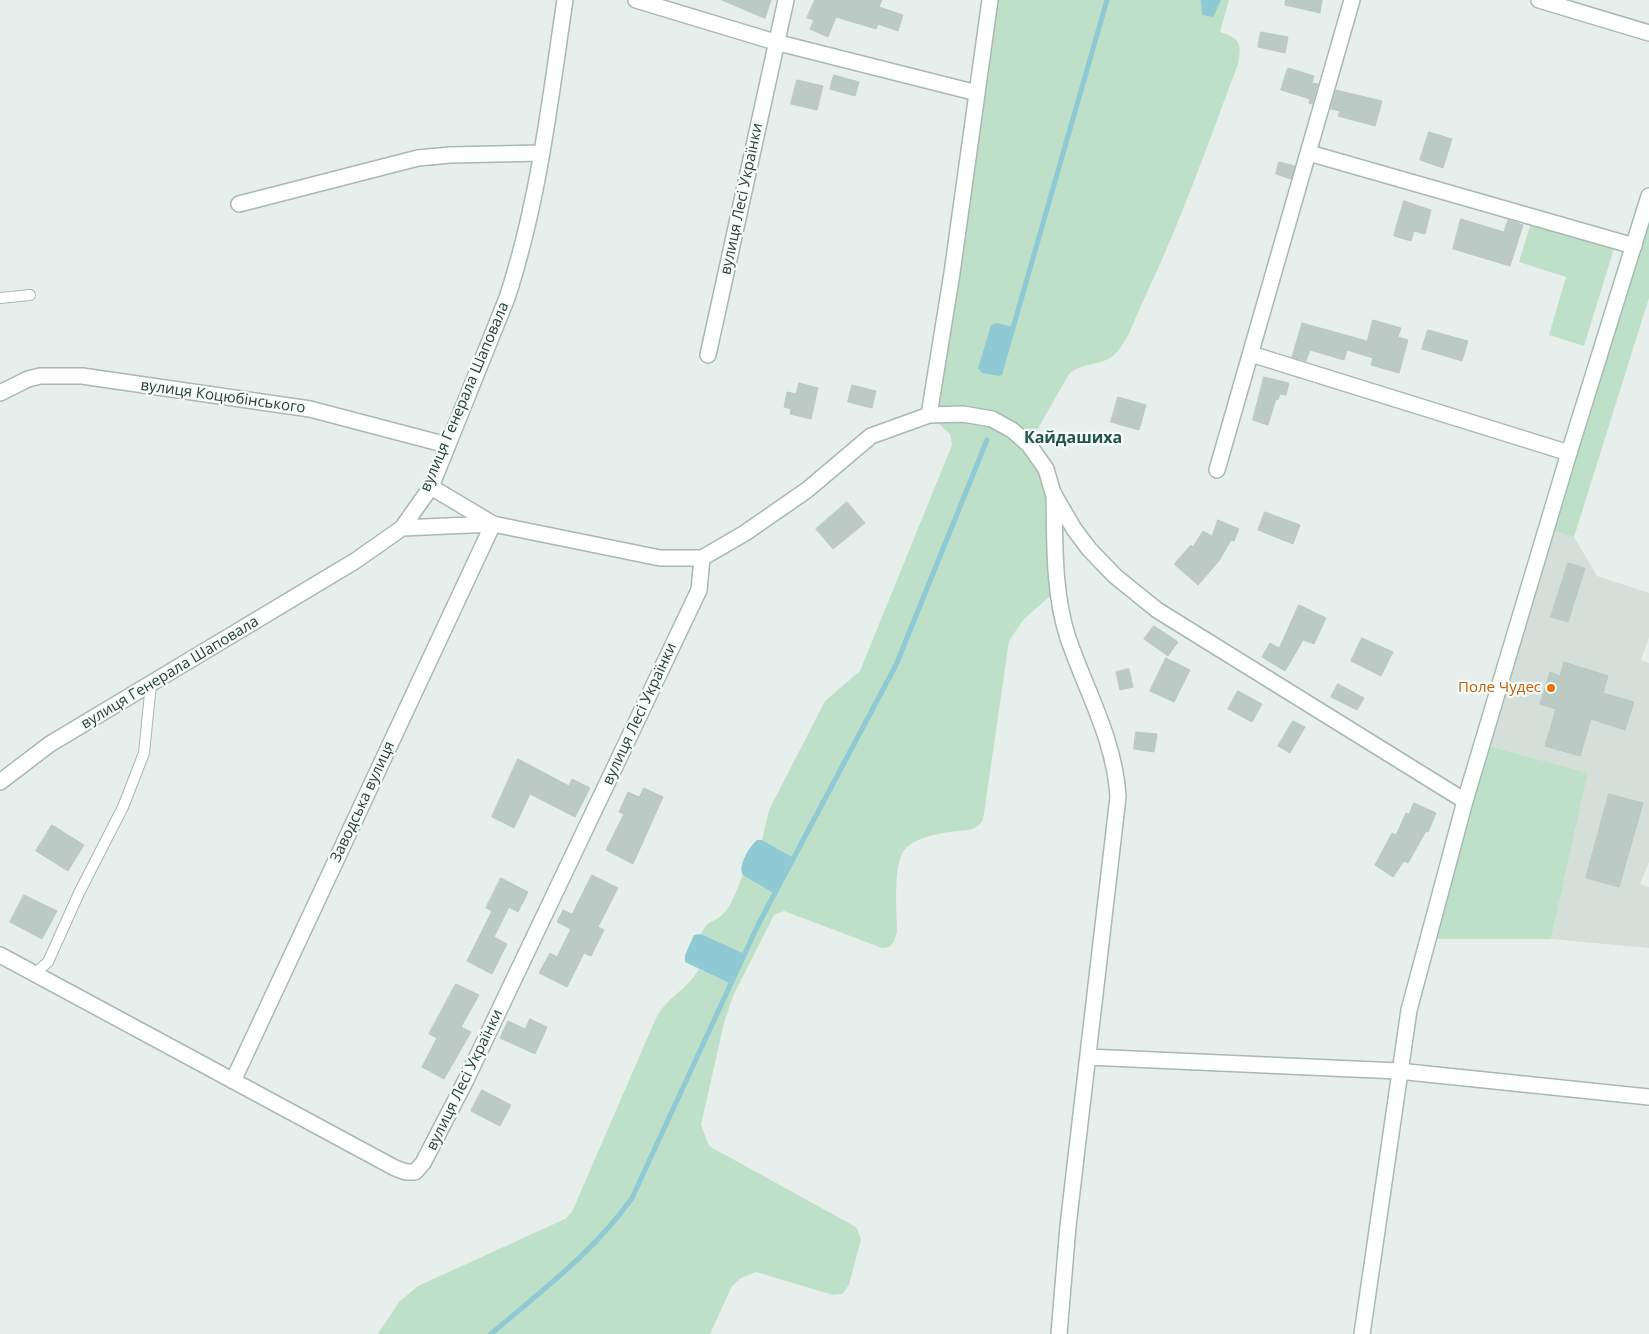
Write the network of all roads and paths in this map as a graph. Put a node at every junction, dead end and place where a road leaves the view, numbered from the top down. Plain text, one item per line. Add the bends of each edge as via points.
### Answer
1 (565, 0) edge
2 (636, 0) edge
3 (786, 0) edge
4 (990, 0) edge
5 (1352, 0) edge
6 (1539, 0) edge
7 (1649, 33) edge
8 (776, 42) junction
9 (977, 93) junction
10 (542, 153) junction
11 (1309, 153) junction
12 (1649, 196) edge
13 (239, 204) dead end
14 (1634, 246) junction
15 (30, 295) dead end
16 (0, 298) edge
17 (1251, 354) junction
18 (708, 355) dead end
19 (0, 393) edge
20 (929, 415) junction
21 (447, 445) junction
22 (1569, 453) junction
23 (1216, 470) dead end
24 (431, 487) junction
25 (1054, 492) junction
26 (493, 524) junction
27 (402, 528) junction
28 (702, 558) junction
29 (151, 684) junction
30 (0, 782) edge
31 (1465, 801) junction
32 (0, 955) edge
33 (34, 974) junction
34 (1088, 1057) junction
35 (1398, 1071) junction
36 (233, 1081) junction
37 (1649, 1097) edge
38 (1059, 1334) edge
39 (1362, 1334) edge

1 - 10 street, вулиця Генерала Шаповала
2 - 8 street
3 - 8 street, вулиця Лесі Українки
4 - 9 street
5 - 11 street
6 - 7 street
8 - 9 street
8 - 18 street, вулиця Лесі Українки
9 - 20 street
10 - 13 street via 418,158
10 - 21 street, вулиця Генерала Шаповала via 510,290
11 - 14 street
11 - 17 street
12 - 14 street
14 - 22 street
15 - 16 lane
17 - 22 street
17 - 23 street
19 - 21 street, вулиця Коцюбінського via 40,376 82,376 310,409
20 - 25 street via 963,414 992,419 1012,430 1029,444 1046,469
20 - 28 street via 871,436 807,490
21 - 24 street, вулиця Генерала Шаповала
22 - 31 street
24 - 26 street
24 - 27 street, вулиця Генерала Шаповала
25 - 31 street via 1089,549 1132,591 1157,610
25 - 34 street via 1056,567 1068,637 1110,746 1117,779 1117,812
26 - 27 street
26 - 28 street via 660,558
26 - 36 street, Заводська вулиця
27 - 29 street, вулиця Генерала Шаповала via 355,561
28 - 36 street, вулиця Лесі Українки via 699,590 424,1163 415,1172 395,1168
29 - 30 street, вулиця Генерала Шаповала via 50,744
29 - 33 lane via 144,753 123,807 48,962
31 - 35 street via 1409,1010
32 - 33 street, вулиця Лесі Українки
33 - 36 street, вулиця Лесі Українки
34 - 35 street
34 - 38 street
35 - 37 street
35 - 39 street

